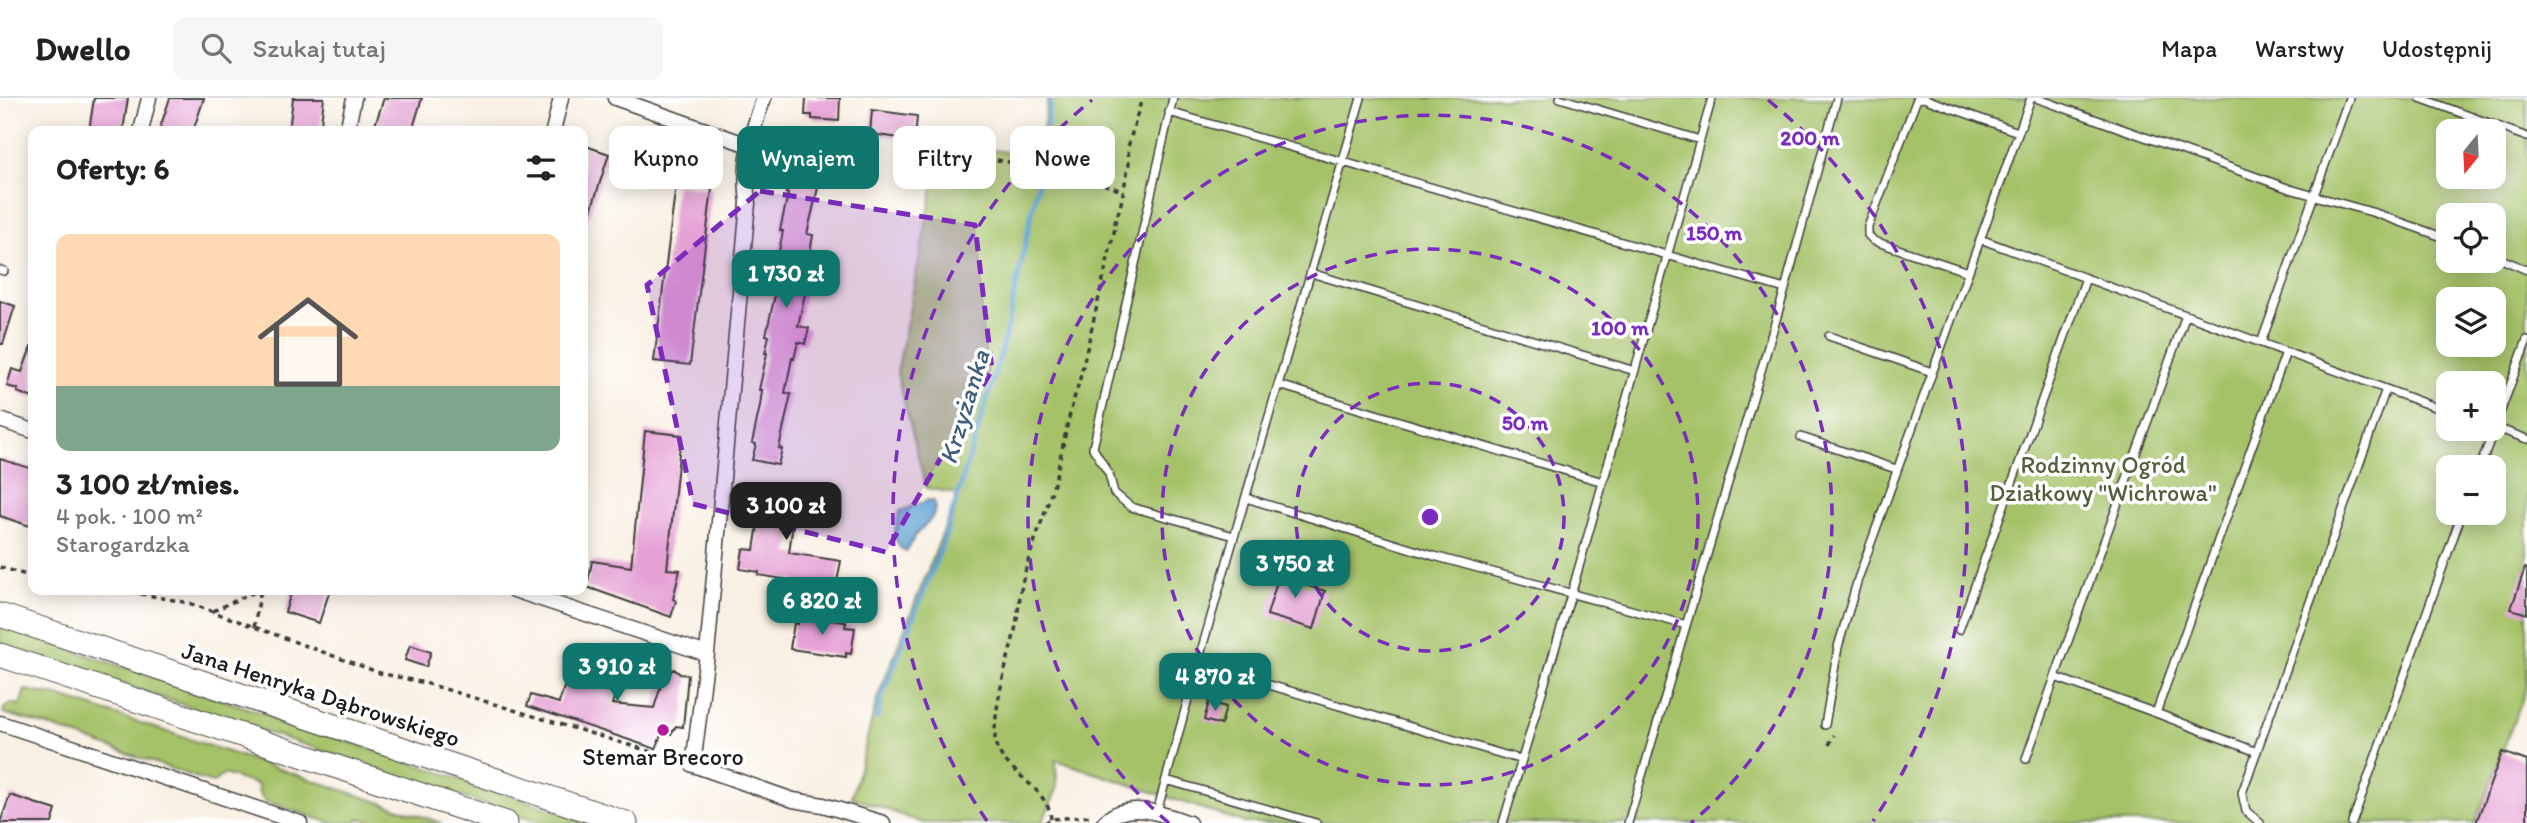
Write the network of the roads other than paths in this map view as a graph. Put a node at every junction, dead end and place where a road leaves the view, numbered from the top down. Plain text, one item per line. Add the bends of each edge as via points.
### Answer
1 (149, 98) edge
2 (354, 98) edge
3 (561, 98) edge
4 (615, 98) edge
5 (764, 98) edge
6 (1173, 98) edge
7 (1362, 98) edge
8 (1560, 98) edge
9 (1712, 98) edge
10 (1837, 98) edge
11 (2031, 98) edge
12 (2036, 98) edge
13 (2349, 98) edge
14 (2420, 98) edge
15 (1169, 112) junction
16 (142, 126) edge
17 (348, 126) edge
18 (554, 126) edge
19 (754, 126) edge
20 (2018, 132) junction
21 (2527, 137) edge
22 (1700, 140) junction
23 (737, 141) edge
24 (1343, 161) junction
25 (747, 189) edge
26 (2315, 195) junction
27 (2436, 235) edge
28 (1980, 239) junction
29 (1667, 255) junction
30 (2506, 261) edge
31 (2527, 270) edge
32 (1968, 272) junction
33 (1311, 273) junction
34 (2086, 278) junction
35 (1784, 289) junction
36 (2186, 315) junction
37 (1829, 337) dead end
38 (2527, 340) edge
39 (2260, 343) junction
40 (2286, 352) junction
41 (1634, 371) junction
42 (1931, 372) junction
43 (1279, 385) junction
44 (2386, 389) junction
45 (2506, 396) edge
46 (2436, 408) edge
47 (0, 420) edge
48 (28, 429) edge
49 (2506, 432) edge
50 (1801, 437) dead end
51 (2527, 439) edge
52 (1896, 470) junction
53 (1604, 482) junction
54 (1246, 498) junction
55 (2458, 525) edge
56 (1234, 536) junction
57 (529, 595) edge
58 (1571, 595) junction
59 (0, 615) edge
60 (1686, 625) junction
61 (1959, 630) dead end
62 (707, 654) junction
63 (0, 655) edge
64 (1199, 664) junction
65 (2055, 677) junction
66 (2156, 713) junction
67 (0, 723) edge
68 (1825, 725) dead end
69 (2257, 752) junction
70 (2026, 760) dead end
71 (1522, 761) junction
72 (1166, 780) junction
73 (1154, 815) edge
74 (1107, 820) edge
75 (300, 823) edge
76 (506, 823) edge
77 (626, 823) edge
78 (883, 823) edge
79 (1189, 823) edge
80 (1316, 823) edge
81 (1503, 823) edge
82 (1628, 823) edge
83 (2260, 823) edge
84 (2352, 823) edge

1 - 16 street
2 - 17 street
3 - 18 street
4 - 23 street
5 - 19 street
6 - 15 lane
7 - 24 lane
8 - 22 lane
9 - 22 lane
10 - 35 lane
11 - 20 lane
12 - 26 lane
13 - 26 lane
14 - 21 lane
15 - 24 lane
15 - 56 lane via 1093,448 1119,500
20 - 28 lane
20 - 32 lane via 1917,99 1868,227 1874,241
22 - 29 lane
24 - 29 lane
24 - 33 lane
25 - 62 street
26 - 27 lane
26 - 39 lane
28 - 32 lane
28 - 34 lane
29 - 35 lane
29 - 41 lane
30 - 31 lane
32 - 42 lane
33 - 41 lane
33 - 43 lane
34 - 36 lane
34 - 61 lane
35 - 60 lane
36 - 39 lane
36 - 65 lane
37 - 42 lane
38 - 45 lane
39 - 40 lane
40 - 44 lane
40 - 66 lane
41 - 53 lane
42 - 52 lane
43 - 53 lane
43 - 54 lane
44 - 46 lane
44 - 69 lane
47 - 48 street
49 - 51 lane
50 - 52 lane
52 - 68 lane via 1838,647
53 - 58 lane
54 - 56 lane
54 - 58 lane
55 - 84 lane
56 - 64 lane
57 - 62 street
58 - 60 lane
58 - 71 lane
59 - 77 main road, Jana Henryka Dąbrowskiego
60 - 82 lane
62 - 78 street via 693,765 793,800
63 - 76 main road
64 - 71 lane
64 - 72 lane
65 - 66 lane
65 - 70 lane
66 - 69 lane
67 - 75 street
69 - 83 lane via 2242,793 2246,811
71 - 81 lane
72 - 73 lane
72 - 80 lane
73 - 74 street via 1128,811
73 - 79 street

